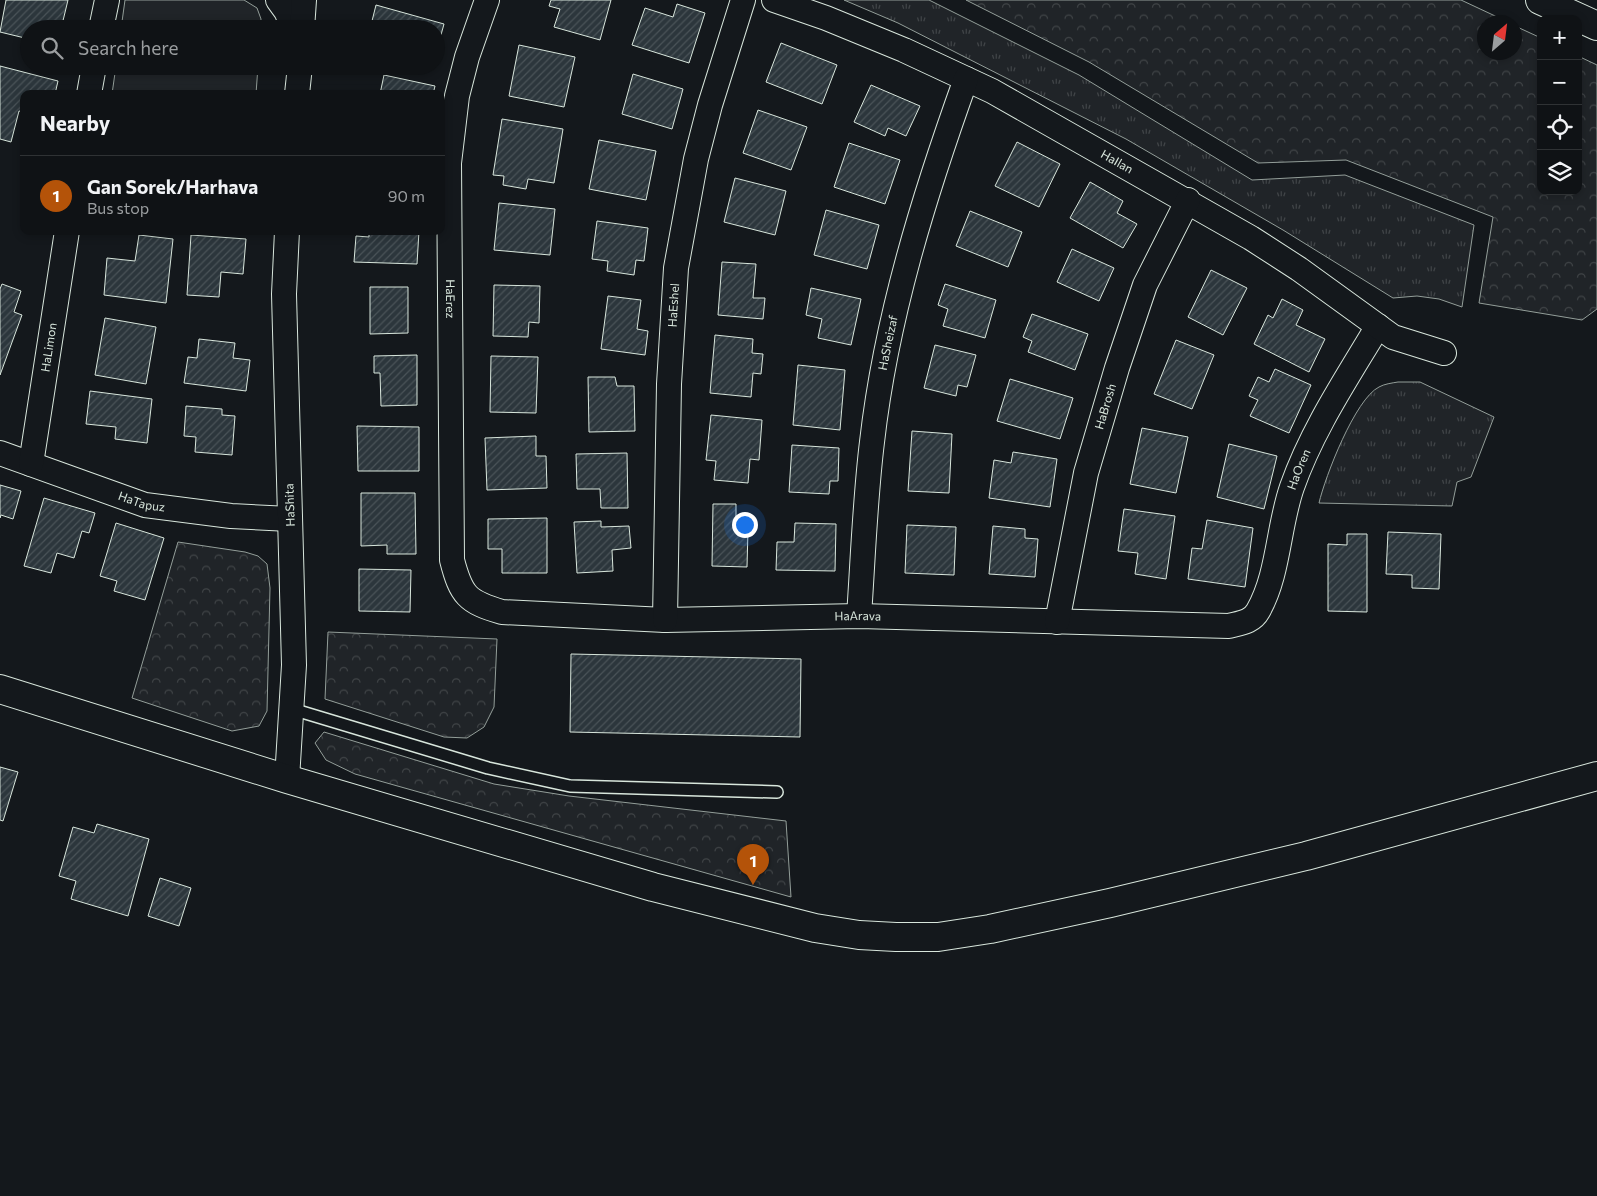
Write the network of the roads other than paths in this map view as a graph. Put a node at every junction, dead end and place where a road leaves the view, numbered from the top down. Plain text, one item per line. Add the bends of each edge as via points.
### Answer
1 (107, 0) edge
2 (278, 0) edge
3 (304, 0) edge
4 (487, 0) edge
5 (744, 0) edge
6 (774, 0) edge
7 (1540, 0) edge
8 (103, 20) edge
9 (290, 20) edge
10 (303, 20) edge
11 (1597, 26) edge
12 (92, 75) edge
13 (299, 75) edge
14 (966, 79) junction
15 (90, 90) edge
16 (297, 90) edge
17 (1188, 200) junction
18 (66, 235) edge
19 (287, 235) edge
20 (1378, 326) junction
21 (1444, 353) dead end
22 (0, 453) edge
23 (31, 464) junction
24 (290, 519) junction
25 (469, 599) joint
26 (859, 616) junction
27 (666, 620) junction
28 (1248, 621) joint
29 (1057, 622) junction
30 (0, 689) edge
31 (292, 708) junction
32 (287, 779) junction
33 (1594, 779) edge
34 (777, 792) dead end

1 - 8 street
2 - 9 street
3 - 10 street
4 - 25 street, HaErez via 457,96 449,163 452,560 459,586
5 - 27 street, HaEshel via 696,159 676,268 669,384
6 - 14 street, HaIlan via 904,50
7 - 11 street
12 - 15 street
13 - 16 street
14 - 17 street, HaIlan
14 - 26 street, HaSheizaf via 918,226 882,376 872,442
17 - 20 street, HaIlan via 1299,269
17 - 29 street, HaBrosh via 1145,285 1117,368 1086,473
18 - 23 street, HaLimon
19 - 24 street, HaShita via 284,294
20 - 21 street, HaIlan via 1393,337
20 - 28 street, HaOren via 1307,452 1292,487 1268,588 1258,613
22 - 23 street, HaTapuz
23 - 24 street, HaTapuz via 145,504 221,515
24 - 31 street, HaShita
25 - 27 street, HaArava via 502,612
26 - 27 street, HaArava
26 - 29 street, HaArava
28 - 29 street, HaArava via 1229,626
30 - 32 street
31 - 32 street, HaShita
31 - 34 lane via 488,768 570,786
32 - 33 street via 653,887 815,928 896,937 938,937 990,929 1110,903 1306,856

